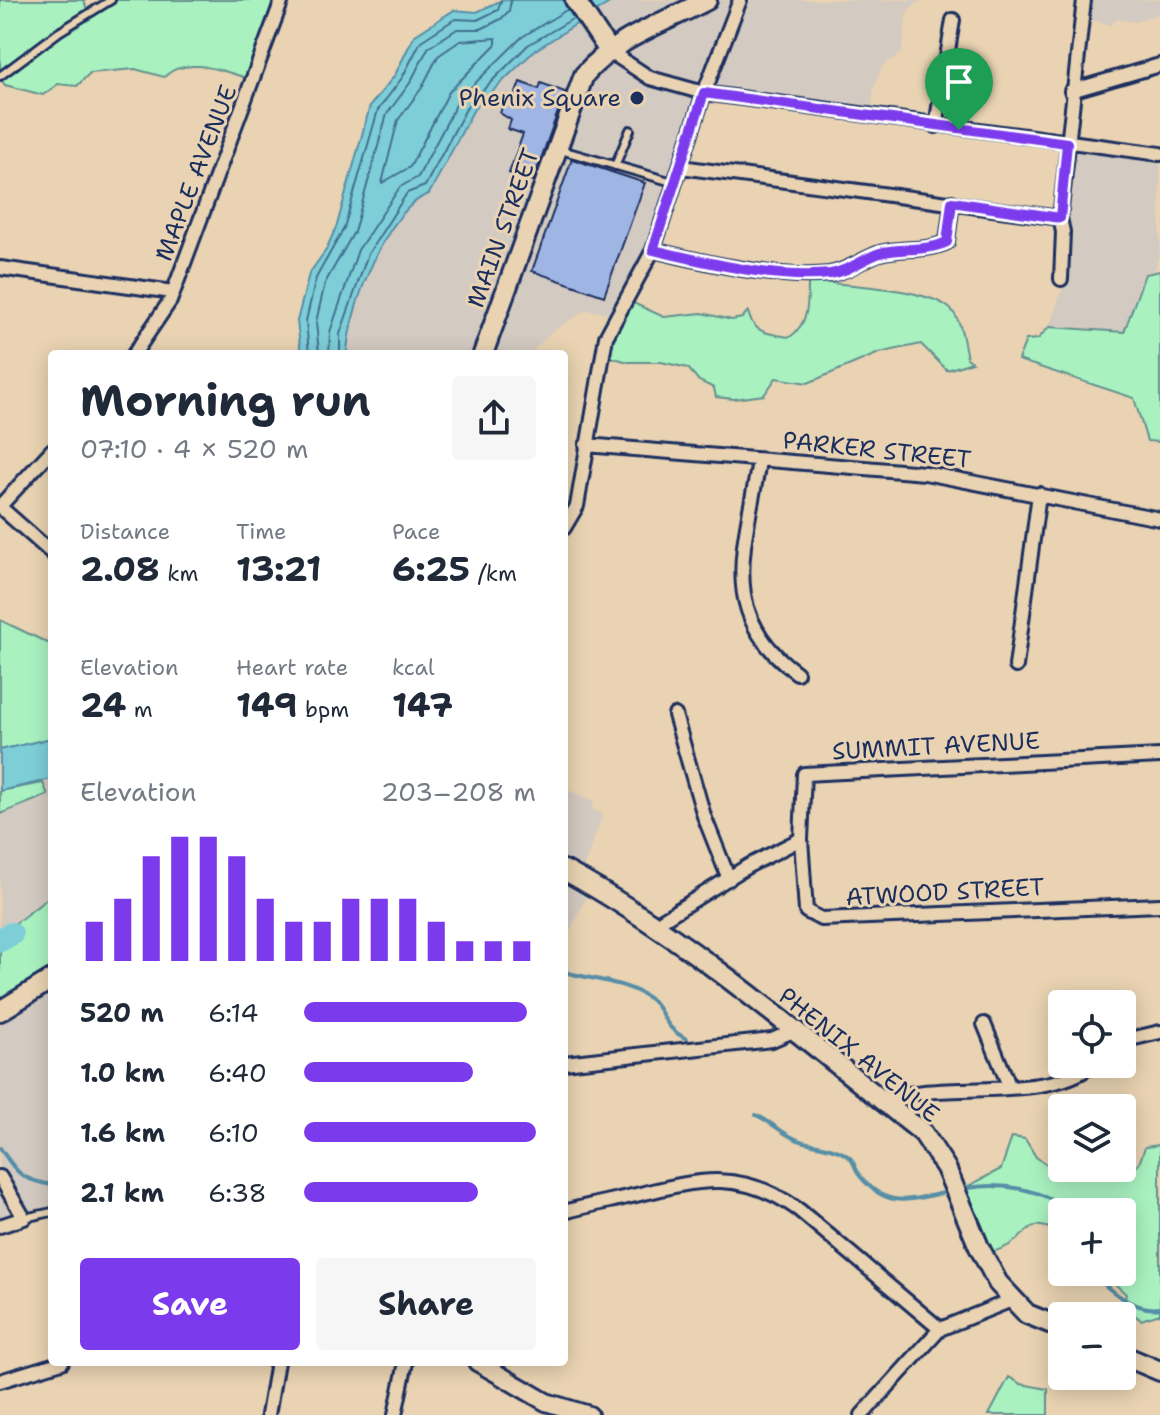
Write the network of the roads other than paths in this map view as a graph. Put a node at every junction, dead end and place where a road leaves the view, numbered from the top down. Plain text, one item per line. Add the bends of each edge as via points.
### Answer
1 (111, 0) edge
2 (282, 0) edge
3 (575, 0) edge
4 (707, 0) edge
5 (740, 0) edge
6 (1084, 0) edge
7 (953, 20) dead end
8 (609, 51) junction
9 (1160, 65) edge
10 (0, 76) edge
11 (1071, 91) junction
12 (704, 93) junction
13 (936, 126) junction
14 (630, 130) dead end
15 (1067, 143) junction
16 (557, 149) junction
17 (1160, 154) edge
18 (615, 166) junction
19 (681, 167) junction
20 (676, 183) junction
21 (952, 202) junction
22 (1060, 218) junction
23 (653, 250) junction
24 (0, 268) edge
25 (1061, 279) dead end
26 (173, 292) junction
27 (137, 350) edge
28 (484, 350) edge
29 (586, 445) junction
30 (48, 454) edge
31 (759, 461) junction
32 (1039, 494) junction
33 (0, 506) edge
34 (1160, 519) edge
35 (568, 521) edge
36 (48, 549) edge
37 (1016, 666) dead end
38 (797, 673) dead end
39 (675, 715) dead end
40 (1160, 756) edge
41 (801, 839) junction
42 (568, 872) edge
43 (729, 879) junction
44 (1160, 905) edge
45 (654, 925) junction
46 (48, 981) edge
47 (0, 1011) edge
48 (984, 1024) dead end
49 (793, 1031) junction
50 (1160, 1032) edge
51 (1136, 1038) edge
52 (568, 1063) edge
53 (1061, 1078) edge
54 (1010, 1088) junction
55 (884, 1100) junction
56 (0, 1177) edge
57 (568, 1211) edge
58 (48, 1213) edge
59 (24, 1218) junction
60 (0, 1226) edge
61 (1012, 1300) junction
62 (1048, 1322) edge
63 (940, 1329) junction
64 (1136, 1361) edge
65 (49, 1366) edge
66 (276, 1366) edge
67 (405, 1366) edge
68 (484, 1366) edge
69 (1160, 1371) edge
70 (0, 1381) edge
71 (268, 1415) edge
72 (395, 1415) edge
73 (589, 1415) edge
74 (862, 1415) edge

1 - 10 lane
2 - 26 street, MAPLE AVENUE
3 - 8 main road
4 - 8 main road, MAIN STREET
5 - 12 street
6 - 11 street
7 - 13 street
8 - 12 street via 650,78
8 - 16 main road, MAIN STREET via 584,75
9 - 11 street
11 - 15 street
12 - 13 street
12 - 19 street
13 - 15 street
14 - 18 lane
15 - 17 street
15 - 22 street
16 - 18 lane
16 - 28 main road, MAIN STREET
18 - 20 lane
19 - 20 street
19 - 21 street
20 - 23 street
21 - 22 street
21 - 23 street via 947,242 879,253 831,274 766,270
22 - 25 street
23 - 29 street via 606,337
24 - 26 street
26 - 27 street, MAPLE AVENUE
29 - 31 street, PARKER STREET
29 - 35 street via 577,506
30 - 33 street
31 - 32 street, PARKER STREET via 925,473
31 - 38 street via 740,589 774,657
32 - 34 street, PARKER STREET
32 - 37 street
33 - 36 street
39 - 43 street via 704,816
40 - 41 street, SUMMIT AVENUE via 804,774
41 - 43 street
41 - 44 street, ATWOOD STREET via 806,911 821,919
42 - 45 main road, PHENIX AVENUE
43 - 45 street
45 - 49 main road, PHENIX AVENUE
46 - 47 main road
48 - 54 street
49 - 52 street via 772,1040
49 - 55 main road, PHENIX AVENUE
50 - 51 street
53 - 54 street
54 - 55 street via 902,1093
55 - 61 main road, PHENIX AVENUE via 937,1152 989,1269
56 - 59 street
57 - 63 street via 711,1178 743,1183 799,1210
58 - 59 lane
59 - 60 street
61 - 62 main road, PHENIX AVENUE
61 - 63 street
63 - 74 street
64 - 69 main road
65 - 70 street
66 - 71 street
67 - 72 street
68 - 73 street via 546,1402

